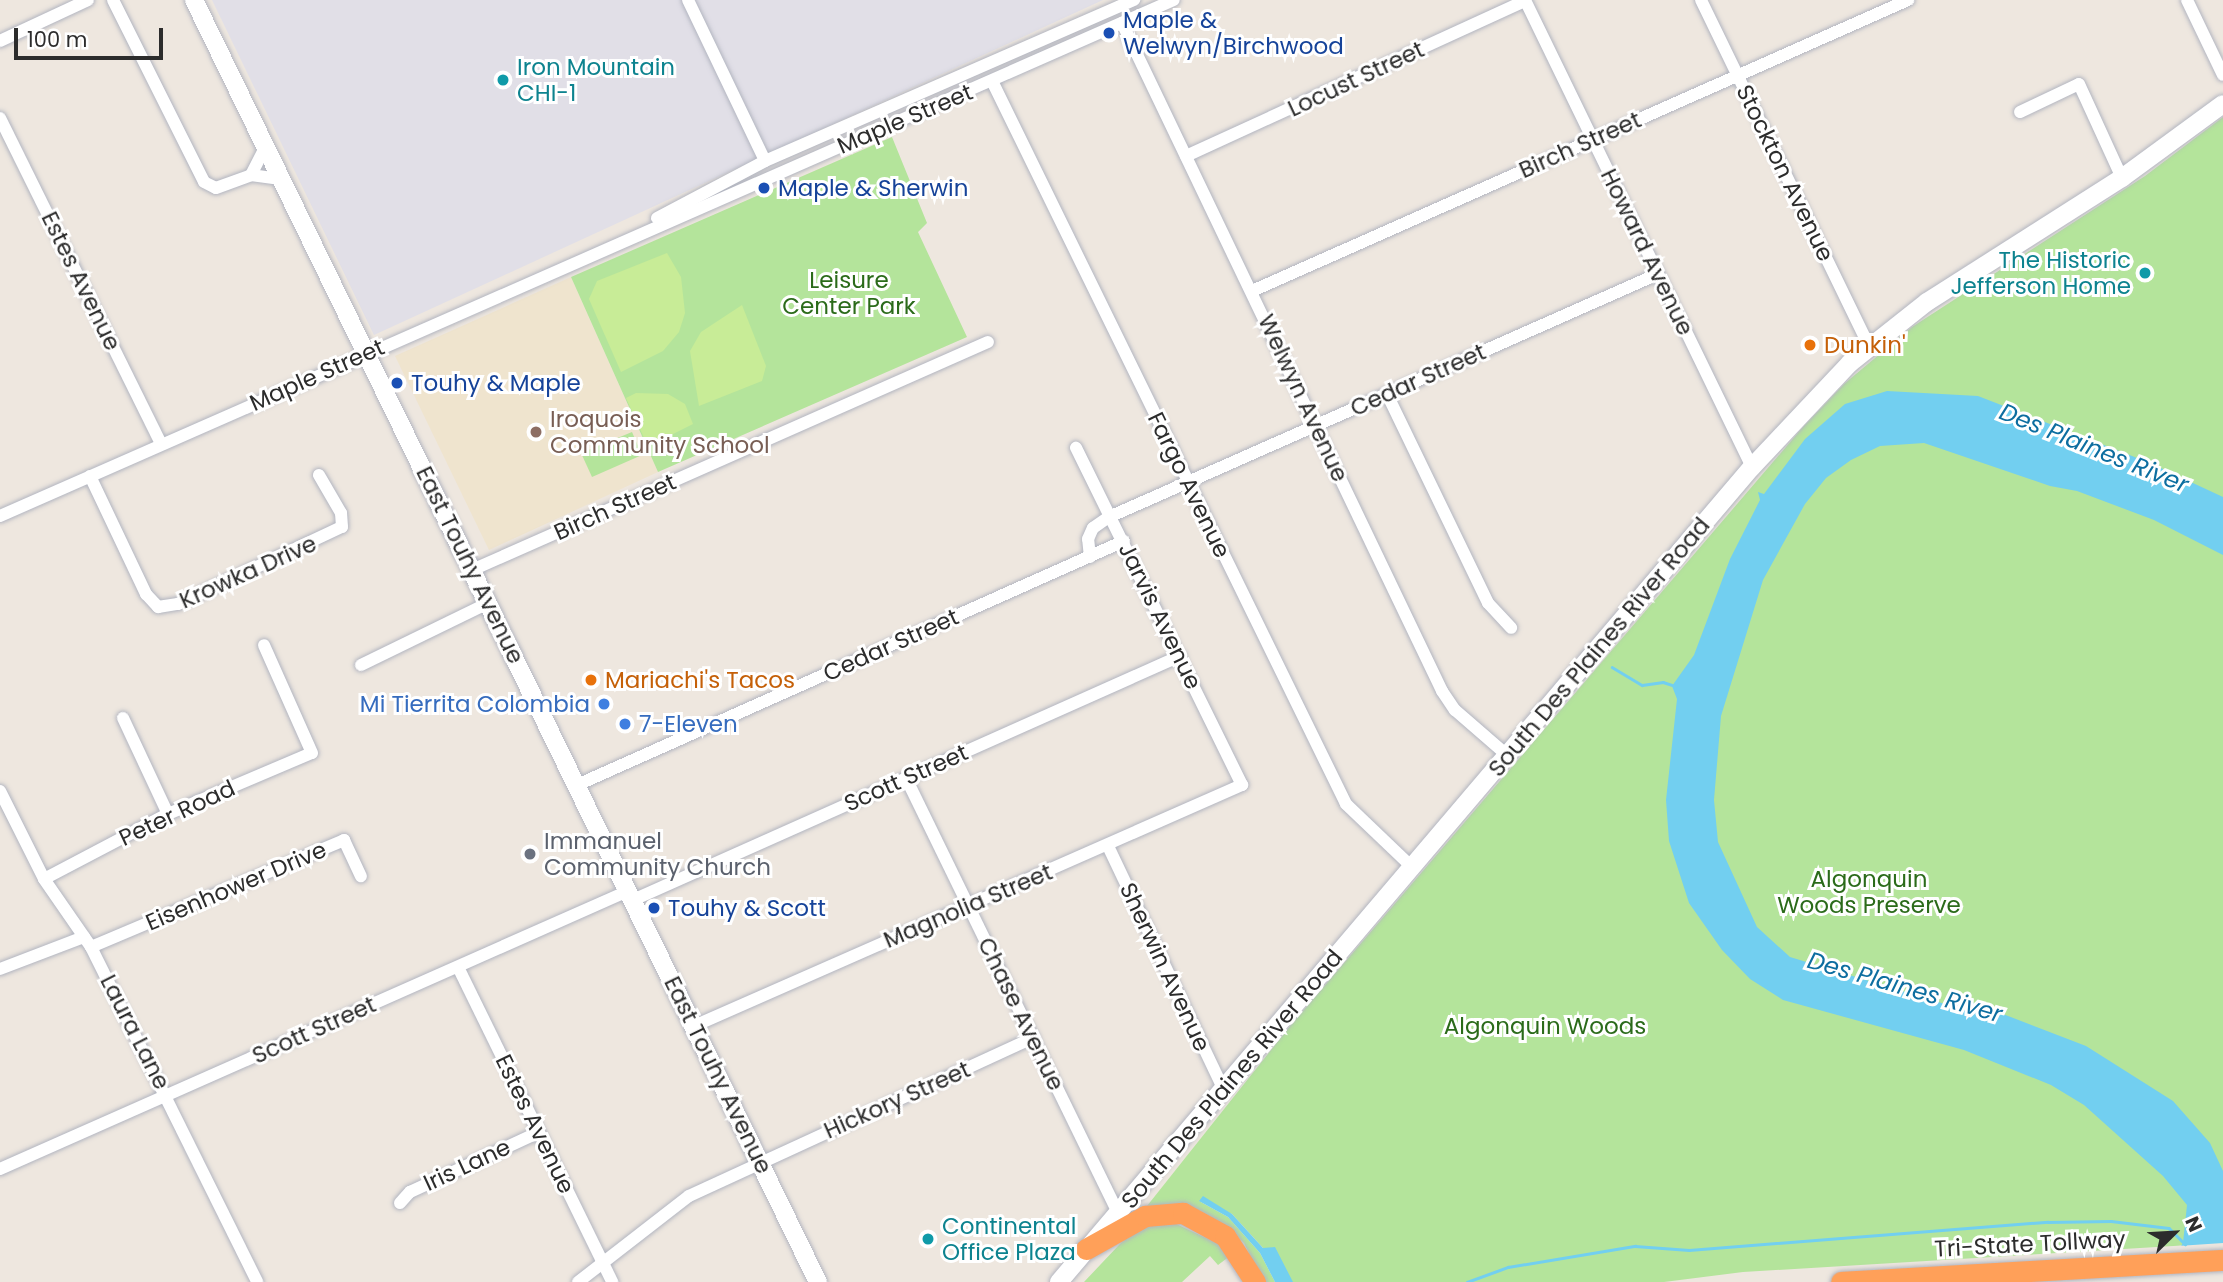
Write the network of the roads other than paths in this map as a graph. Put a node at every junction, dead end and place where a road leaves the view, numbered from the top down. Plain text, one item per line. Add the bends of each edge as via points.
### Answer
1 (88, 0) edge
2 (113, 0) edge
3 (194, 0) edge
4 (688, 0) edge
5 (1134, 0) edge
6 (1174, 0) edge
7 (1525, 0) edge
8 (1701, 0) edge
9 (1908, 0) edge
10 (2187, 0) edge
11 (1122, 23) junction
12 (0, 41) edge
13 (1738, 75) junction
14 (2223, 75) edge
15 (993, 83) junction
16 (2223, 104) edge
17 (2020, 112) dead end
18 (0, 118) edge
19 (1592, 139) junction
20 (265, 147) junction
21 (1186, 156) junction
22 (765, 161) junction
23 (251, 175) junction
24 (2122, 178) junction
25 (281, 179) junction
26 (635, 234) junction
27 (1658, 274) junction
28 (1252, 291) junction
29 (988, 342) dead end
30 (1869, 346) junction
31 (367, 353) junction
32 (1387, 394) junction
33 (1315, 426) junction
34 (162, 444) junction
35 (1076, 448) dead end
36 (1752, 467) junction
37 (318, 475) dead end
38 (90, 476) junction
39 (1187, 482) junction
40 (0, 516) edge
41 (1109, 517) junction
42 (1124, 541) junction
43 (1090, 557) junction
44 (472, 570) junction
45 (488, 603) junction
46 (1511, 628) dead end
47 (264, 645) dead end
48 (1180, 656) junction
49 (361, 665) dead end
50 (123, 718) dead end
51 (1507, 755) junction
52 (906, 778) junction
53 (577, 785) junction
54 (1242, 785) joint
55 (0, 790) edge
56 (168, 814) junction
57 (1108, 846) junction
58 (1412, 867) junction
59 (361, 877) dead end
60 (44, 879) junction
61 (630, 896) junction
62 (968, 905) junction
63 (88, 942) junction
64 (458, 967) junction
65 (0, 969) edge
66 (694, 1026) junction
67 (1033, 1038) junction
68 (1223, 1088) junction
69 (167, 1095) junction
70 (539, 1132) junction
71 (760, 1163) junction
72 (0, 1169) edge
73 (400, 1203) dead end
74 (1118, 1212) junction
75 (1086, 1249) junction
76 (602, 1259) junction
77 (2223, 1260) edge
78 (257, 1282) edge
79 (579, 1282) edge
80 (612, 1282) edge
81 (818, 1282) edge
82 (1059, 1282) edge
83 (1255, 1282) edge
84 (1841, 1282) edge

1 - 12 street
2 - 23 street via 204,182 216,188
3 - 20 main road, East Touhy Avenue
4 - 22 street
5 - 22 street, Maple Street
6 - 11 street, Maple Street
7 - 19 street, Howard Avenue
7 - 21 street, Locust Street
8 - 13 street, Stockton Avenue
9 - 13 street, Birch Street
10 - 14 street
11 - 15 street, Maple Street
11 - 21 street, Welwyn Avenue
13 - 19 street, Birch Street
13 - 30 street, Stockton Avenue
15 - 26 street, Maple Street
15 - 39 street, Fargo Avenue
16 - 24 main road, South Des Plaines River Road
17 - 24 street via 2079,84
18 - 34 street, Estes Avenue
19 - 27 street, Howard Avenue
19 - 28 street, Birch Street
20 - 23 street
20 - 25 main road, East Touhy Avenue
21 - 28 street, Welwyn Avenue
22 - 26 street, Maple Street via 688,199
23 - 25 street
24 - 30 main road, South Des Plaines River Road via 1927,302
25 - 31 main road, East Touhy Avenue
26 - 31 street, Maple Street
27 - 32 street, Cedar Street
27 - 36 street, Howard Avenue
28 - 33 street, Welwyn Avenue
29 - 44 street, Birch Street
30 - 36 main road, South Des Plaines River Road
31 - 34 street, Maple Street
31 - 44 main road, East Touhy Avenue
32 - 33 street, Cedar Street
32 - 46 street via 1488,603
33 - 39 street, Cedar Street
33 - 51 street, Welwyn Avenue via 1442,691 1455,710
34 - 38 street, Maple Street
35 - 41 street, Jarvis Avenue
36 - 51 main road, South Des Plaines River Road
37 - 38 street, Krowka Drive via 341,513 342,527 177,604 158,607 146,594
38 - 40 street, Maple Street
39 - 41 street, Cedar Street
39 - 58 street, Fargo Avenue via 1346,804
41 - 42 street, Jarvis Avenue
41 - 43 street, Cedar Street via 1093,528 1088,539
42 - 43 street, Cedar Street
42 - 48 street, Jarvis Avenue
43 - 53 street, Cedar Street
44 - 45 main road, East Touhy Avenue
45 - 49 street
45 - 53 main road, East Touhy Avenue
47 - 56 street, Peter Road via 312,753
48 - 52 street, Scott Street
48 - 54 street, Jarvis Avenue
50 - 56 street
51 - 58 main road, South Des Plaines River Road
52 - 61 street, Scott Street
52 - 62 street, Chase Avenue
53 - 61 main road, East Touhy Avenue
54 - 57 street, Magnolia Street
55 - 60 street, Laura Lane
56 - 60 street, Peter Road
57 - 62 street, Magnolia Street
57 - 68 street, Sherwin Avenue
58 - 68 main road, South Des Plaines River Road
59 - 63 street, Eisenhower Drive via 344,840
60 - 63 street, Laura Lane
61 - 64 street, Scott Street
61 - 66 main road, East Touhy Avenue
62 - 66 street, Magnolia Street
62 - 67 street, Chase Avenue
63 - 65 street, Eisenhower Drive
63 - 69 street, Laura Lane
64 - 69 street, Scott Street
64 - 70 street, Estes Avenue
66 - 71 main road, East Touhy Avenue
67 - 71 street, Hickory Street
67 - 74 street, Chase Avenue
68 - 74 main road, South Des Plaines River Road
69 - 72 street, Scott Street
69 - 78 street, Laura Lane
70 - 73 street, Iris Lane via 410,1192
70 - 76 street, Estes Avenue
71 - 76 street, Hickory Street via 689,1196
71 - 81 main road, East Touhy Avenue
74 - 75 main road, South Des Plaines River Road
75 - 82 main road, South Des Plaines River Road
75 - 83 highway via 1145,1216 1182,1213 1225,1236
76 - 79 street, Hickory Street
76 - 80 street, Estes Avenue
77 - 84 highway, Tri-State Tollway

